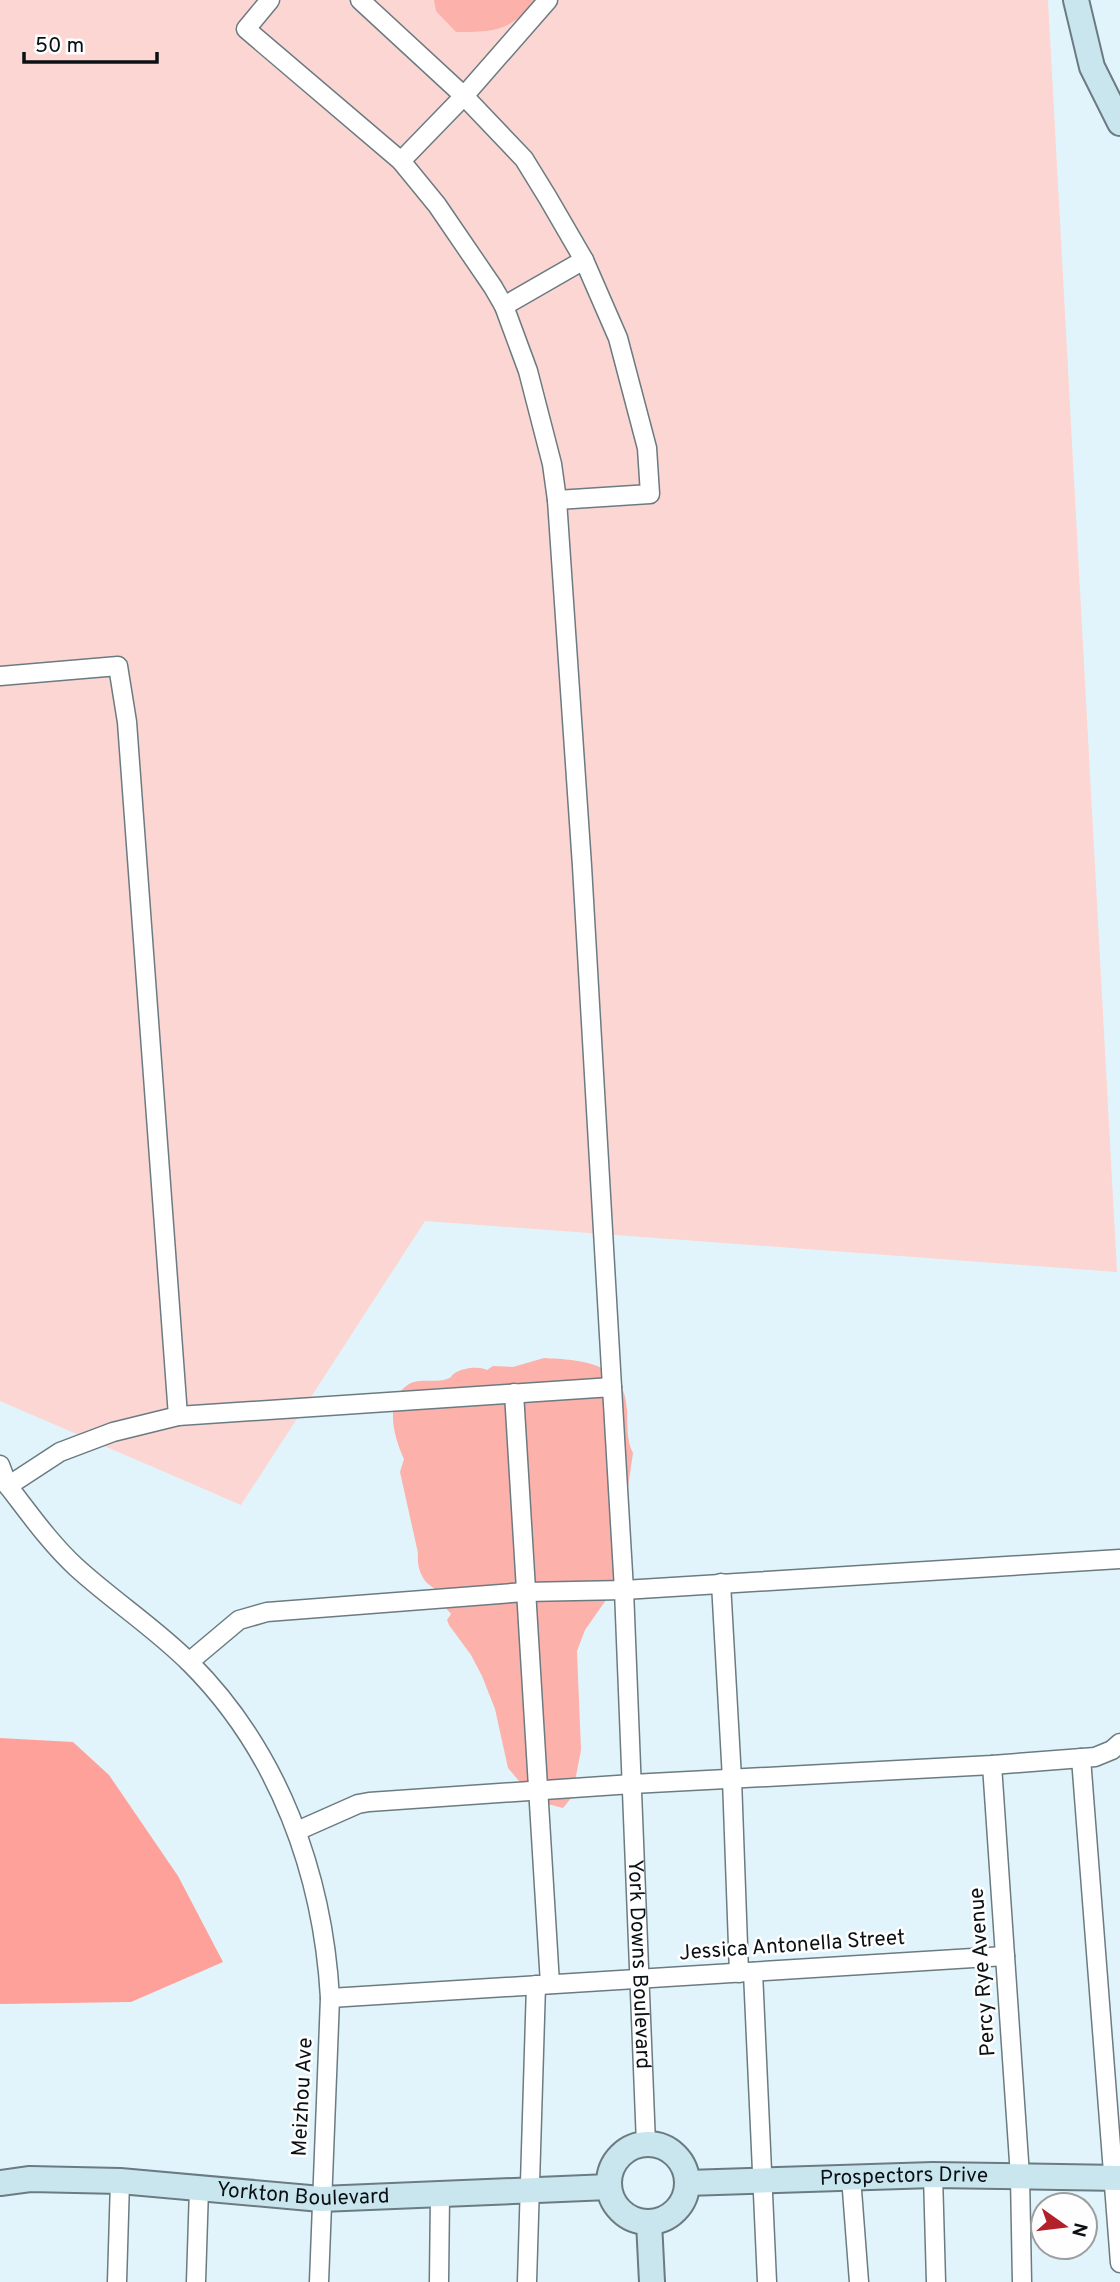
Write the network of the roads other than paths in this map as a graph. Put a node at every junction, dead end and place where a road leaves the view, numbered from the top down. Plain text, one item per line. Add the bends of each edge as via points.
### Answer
1 (270, 0) edge
2 (360, 0) edge
3 (548, 0) edge
4 (1076, 0) edge
5 (464, 96) junction
6 (1120, 123) edge
7 (401, 162) junction
8 (584, 260) junction
9 (504, 306) junction
10 (556, 500) junction
11 (0, 676) edge
12 (612, 1387) junction
13 (514, 1393) junction
14 (178, 1416) junction
15 (0, 1465) edge
16 (8, 1486) junction
17 (1120, 1559) edge
18 (720, 1583) junction
19 (624, 1590) junction
20 (526, 1592) junction
21 (189, 1662) junction
22 (1120, 1744) edge
23 (1081, 1758) junction
24 (992, 1765) junction
25 (732, 1779) junction
26 (632, 1784) junction
27 (537, 1790) junction
28 (297, 1831) junction
29 (1005, 1956) junction
30 (746, 1972) junction
31 (639, 1979) junction
32 (543, 1985) junction
33 (330, 1998) junction
34 (646, 2144) junction
35 (933, 2175) junction
36 (851, 2176) junction
37 (1020, 2176) junction
38 (1116, 2178) edge
39 (763, 2180) junction
40 (120, 2181) junction
41 (0, 2183) edge
42 (688, 2183) junction
43 (609, 2187) junction
44 (199, 2188) junction
45 (528, 2190) junction
46 (440, 2195) junction
47 (321, 2199) junction
48 (649, 2222) junction
49 (1120, 2263) edge
50 (117, 2282) edge
51 (196, 2282) edge
52 (318, 2282) edge
53 (439, 2282) edge
54 (527, 2282) edge
55 (652, 2282) edge
56 (768, 2282) edge
57 (859, 2282) edge
58 (936, 2282) edge
59 (1023, 2282) edge

1 - 7 street, York Downs Boulevard via 246,29
2 - 5 street
3 - 5 street
4 - 6 street via 1092,67
5 - 7 street
5 - 8 street via 524,159
7 - 9 street, York Downs Boulevard via 437,205
8 - 9 street
8 - 10 street via 618,338 647,449 650,494
9 - 10 street, York Downs Boulevard via 528,371 552,464
10 - 12 street, York Downs Boulevard
11 - 14 street via 118,666 127,722
12 - 13 street
12 - 19 street, York Downs Boulevard
13 - 14 street
13 - 20 street
14 - 16 street via 113,1432 60,1452
15 - 16 street, Meizhou Ave
16 - 21 street, Meizhou Ave via 74,1566
17 - 18 street
18 - 19 street
18 - 25 street
19 - 20 street
19 - 26 street, York Downs Boulevard
20 - 21 street via 267,1612 239,1620
20 - 27 street
21 - 28 street, Meizhou Ave via 246,1731 275,1780
22 - 23 street via 1104,1754
23 - 24 street
23 - 38 street
24 - 25 street
24 - 29 street, Percy Rye Avenue
25 - 26 street
25 - 30 street
26 - 27 street
26 - 31 street, York Downs Boulevard
27 - 28 street via 369,1802
27 - 32 street
28 - 33 street, Meizhou Ave via 321,1914
29 - 30 street, Jessica Antonella Street
29 - 37 street, Percy Rye Avenue
30 - 31 street, Jessica Antonella Street
30 - 39 street
31 - 32 street, Jessica Antonella Street
31 - 34 street, York Downs Boulevard
32 - 33 street, Jessica Antonella Street
32 - 45 street
33 - 47 street, Meizhou Ave
34 - 42 street via 659,2145 680,2159
34 - 43 street via 619,2157
35 - 36 street, Prospectors Drive
35 - 37 street, Prospectors Drive
35 - 58 street
36 - 39 street, Prospectors Drive
36 - 57 street
37 - 38 street, Prospectors Drive
37 - 59 street, Percy Rye Avenue
38 - 49 street
39 - 42 street, Prospectors Drive
39 - 56 street
40 - 41 street, Yorkton Boulevard
40 - 44 street, Yorkton Boulevard
40 - 50 street
42 - 48 street via 672,2214
43 - 45 street, Yorkton Boulevard
43 - 48 street via 627,2216
44 - 47 street, Yorkton Boulevard
44 - 51 street
45 - 46 street, Yorkton Boulevard
45 - 54 street
46 - 47 street, Yorkton Boulevard
46 - 53 street
47 - 52 street, Meizhou Ave
48 - 55 street

